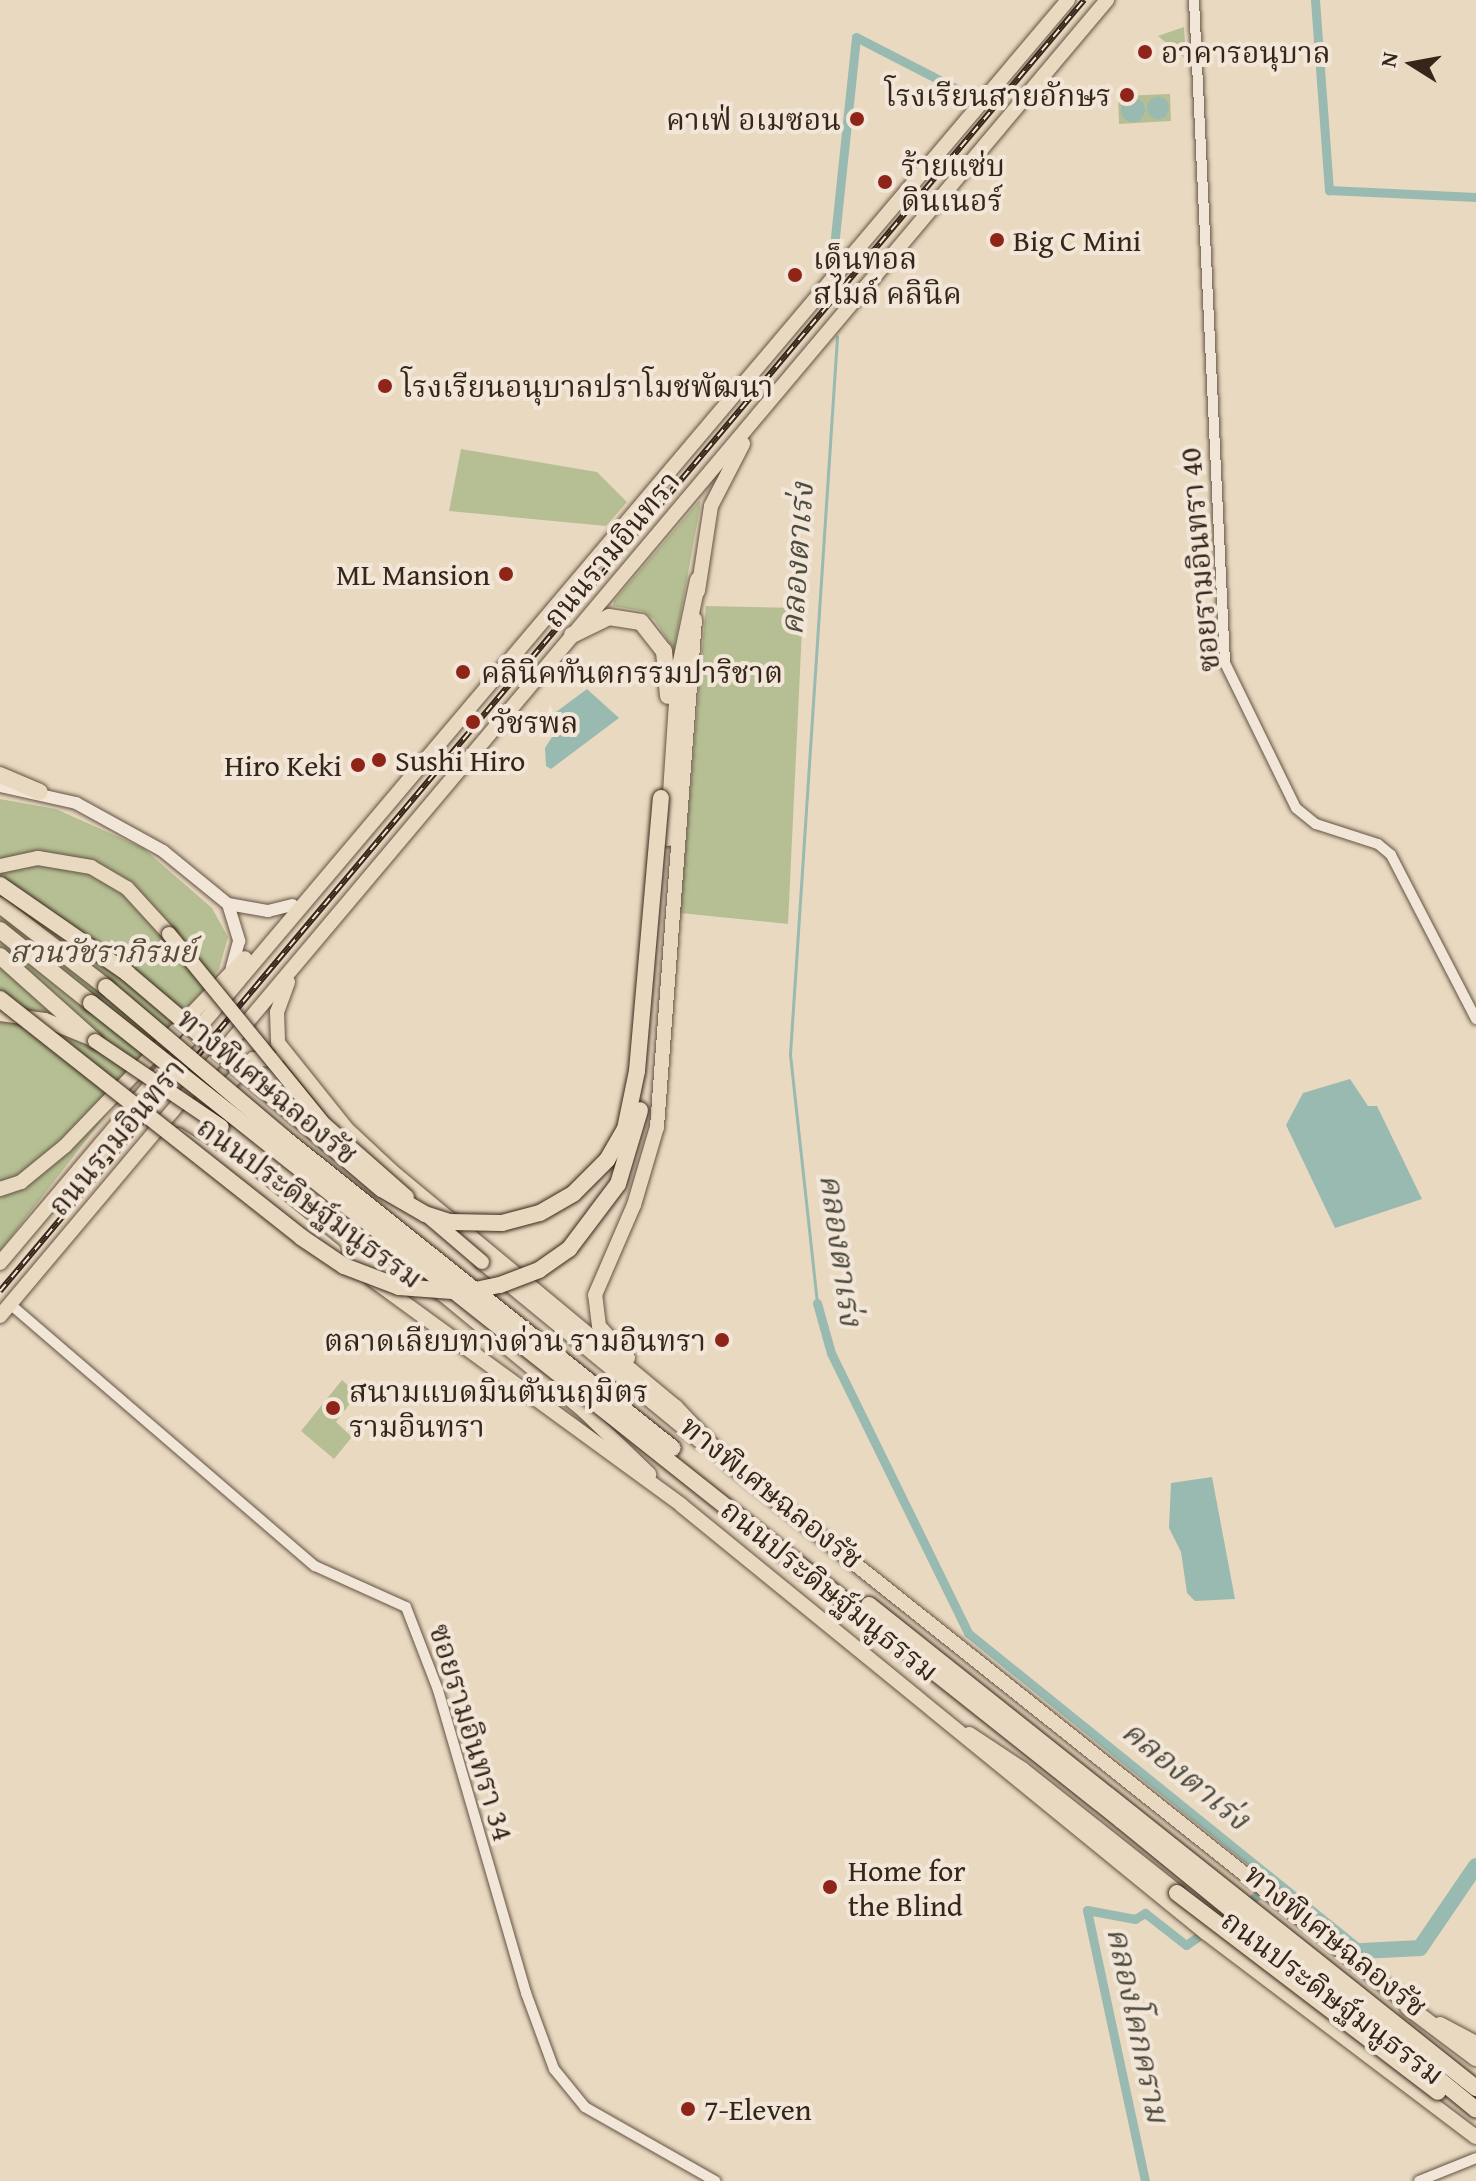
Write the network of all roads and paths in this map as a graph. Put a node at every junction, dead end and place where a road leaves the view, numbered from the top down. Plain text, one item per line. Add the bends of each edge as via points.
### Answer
1 (1068, 0) edge
2 (1107, 0) edge
3 (1194, 0) edge
4 (768, 404) junction
5 (629, 525) junction
6 (650, 543) junction
7 (698, 580) joint
8 (572, 635) junction
9 (0, 775) edge
10 (0, 786) edge
11 (40, 792) junction
12 (365, 833) junction
13 (673, 836) junction
14 (0, 866) edge
15 (0, 885) edge
16 (228, 904) junction
17 (0, 905) edge
18 (292, 905) junction
19 (0, 930) edge
20 (0, 956) edge
21 (295, 967) junction
22 (230, 975) junction
23 (0, 999) edge
24 (0, 1014) edge
25 (1476, 1019) edge
26 (95, 1041) junction
27 (292, 1065) junction
28 (132, 1157) junction
29 (239, 1174) junction
30 (0, 1189) edge
31 (0, 1263) edge
32 (5, 1310) edge
33 (676, 1407) junction
34 (732, 1466) junction
35 (681, 1505) junction
36 (969, 1735) junction
37 (1290, 1913) junction
38 (1251, 1969) junction
39 (1408, 2007) junction
40 (1476, 2043) edge
41 (1476, 2058) edge
42 (1476, 2088) edge
43 (1476, 2110) edge
44 (1476, 2116) edge
45 (1476, 2137) edge
46 (1476, 2158) edge
47 (715, 2181) edge
48 (1419, 2181) edge

1 - 5 main road, ถนนรามอินทรา
2 - 4 main road, ถนนรามอินทรา
3 - 25 street, ซอยรามอินทรา 40 via 1225,663 1296,808 1316,824 1378,844 1391,855
4 - 6 main road, ถนนรามอินทรา
4 - 7 main road via 711,506
5 - 6 main road
5 - 12 main road, ถนนรามอินทรา
6 - 8 main road, ถนนรามอินทรา
7 - 13 highway via 679,671
8 - 15 highway, bridge via 619,616 641,622 658,639 668,682 637,1071 625,1129 607,1160 574,1193 540,1213 502,1223 450,1222 382,1189 127,973
8 - 21 main road, ถนนรามอินทรา
9 - 11 highway
10 - 11 main road
11 - 16 main road via 131,830
12 - 18 main road
12 - 31 main road, ถนนรามอินทรา
13 - 23 highway, bridge via 630,1156 606,1204 569,1249 539,1270 500,1285 429,1292 373,1280 344,1266 164,1132
13 - 33 main road via 664,1040 652,1146 634,1205 595,1295 594,1311 610,1338
14 - 34 main road, bridge via 38,858 71,862 111,875 127,888 325,1125 482,1262
16 - 18 main road via 268,911
16 - 22 main road via 239,941
17 - 42 highway, ทางพิเศษฉลองรัช, bridge
18 - 22 main road
19 - 43 highway, ทางพิเศษฉลองรัช, bridge via 1109,1810
20 - 26 highway
21 - 27 main road, ถนนประดิษฐ์มนูธรรม via 275,1026
21 - 28 main road, ถนนรามอินทรา
22 - 30 main road via 65,1146 21,1182
24 - 26 main road, bridge via 45,1020
26 - 35 main road, bridge via 222,1127 445,1296 584,1411
27 - 29 main road via 268,1057 253,1059 218,1095 215,1135
27 - 33 main road, ถนนประดิษฐ์มนูธรรม via 393,1172
28 - 29 main road, ถนนประดิษฐ์มนูธรรม via 173,1134
28 - 32 main road, ถนนรามอินทรา
29 - 35 main road, ถนนประดิษฐ์มนูธรรม via 371,1279
32 - 47 street, ซอยรามอินทรา 34 via 315,1566 406,1607 438,1690 526,1993 554,2069 585,2107
33 - 34 main road, ถนนประดิษฐ์มนูธรรม
34 - 37 main road, ถนนประดิษฐ์มนูธรรม
35 - 36 main road, ถนนประดิษฐ์มนูธรรม
36 - 38 main road, ถนนประดิษฐ์มนูธรรม via 1046,1806
36 - 44 highway, bridge via 1022,1770 1364,2037
37 - 38 main road via 1302,1942 1299,1958 1284,1969
37 - 39 main road, ถนนประดิษฐ์มนูธรรม
38 - 45 main road, ถนนประดิษฐ์มนูธรรม
39 - 40 main road, ถนนประดิษฐ์มนูธรรม
39 - 41 highway
46 - 48 street

